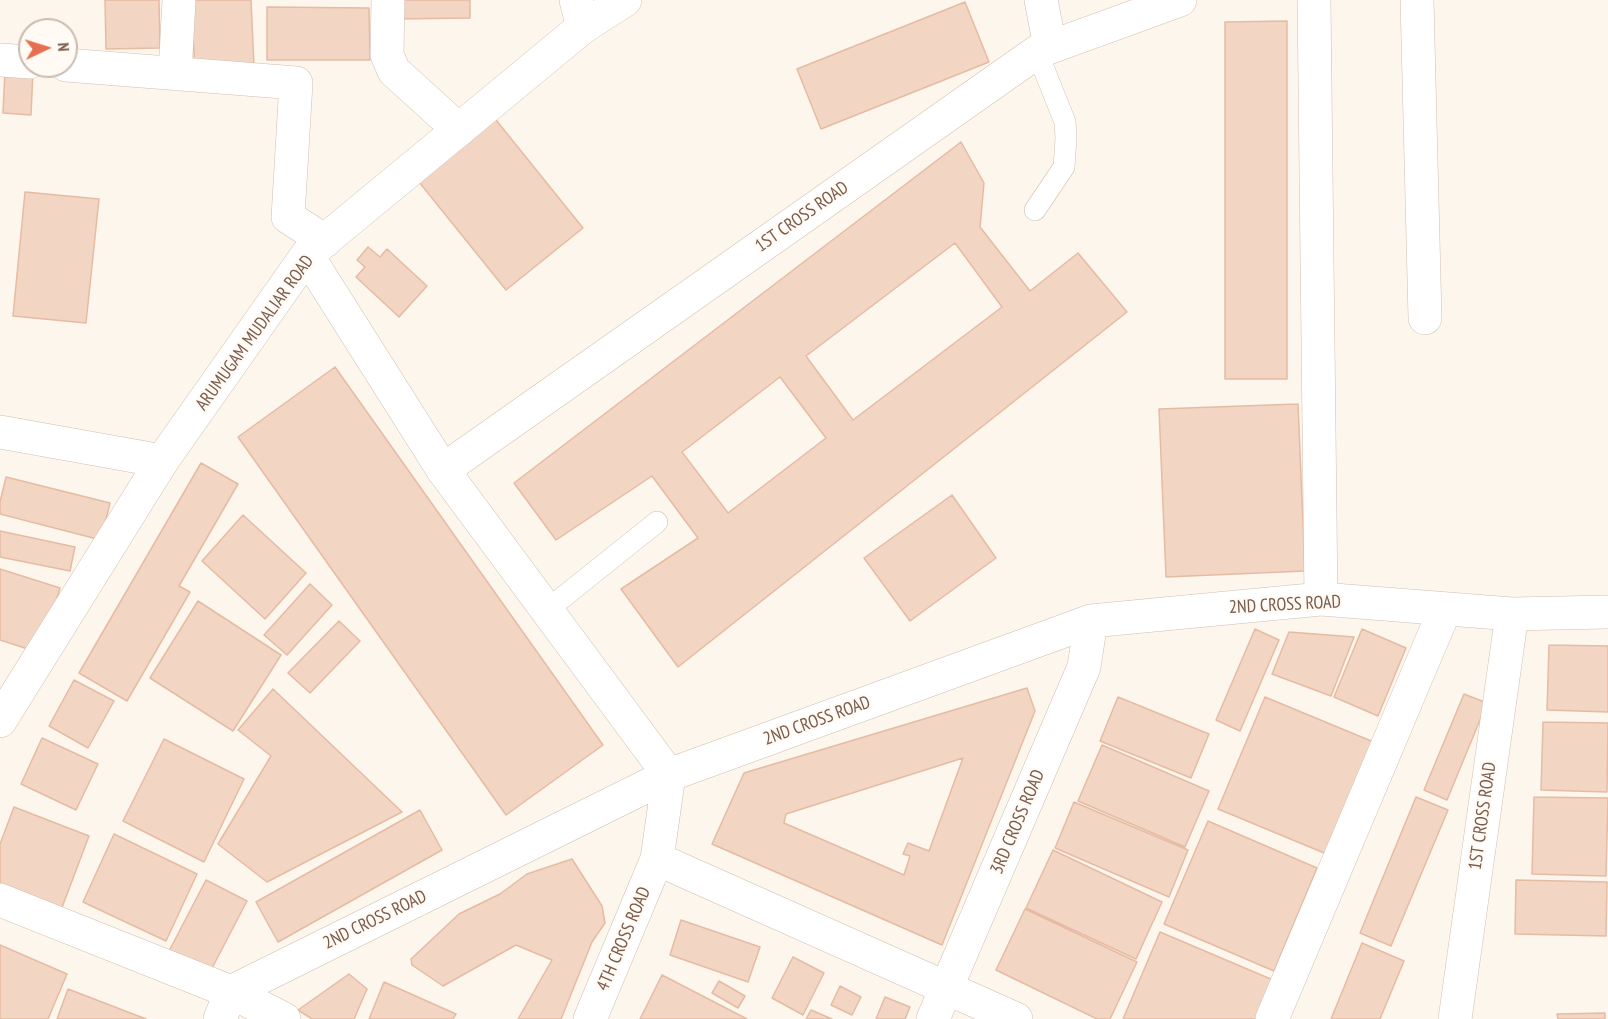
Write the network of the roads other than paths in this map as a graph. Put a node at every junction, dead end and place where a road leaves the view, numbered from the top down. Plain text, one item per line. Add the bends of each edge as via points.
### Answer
1 (179, 0) edge
2 (388, 0) edge
3 (625, 0) edge
4 (1041, 0) edge
5 (1180, 0) edge
6 (1314, 0) edge
7 (1417, 0) edge
8 (1122, 11) edge
9 (579, 14) edge
10 (1043, 50) junction
11 (0, 60) edge
12 (18, 61) edge
13 (78, 66) edge
14 (175, 74) junction
15 (459, 130) junction
16 (1035, 210) dead end
17 (316, 248) junction
18 (1425, 318) dead end
19 (0, 432) edge
20 (162, 461) junction
21 (443, 470) junction
22 (657, 522) dead end
23 (1321, 599) junction
24 (1445, 609) junction
25 (548, 610) junction
26 (1608, 612) edge
27 (1512, 614) junction
28 (1091, 621) junction
29 (0, 721) edge
30 (669, 775) junction
31 (657, 860) junction
32 (0, 900) edge
33 (946, 988) junction
34 (225, 1005) edge
35 (284, 1019) edge
36 (590, 1019) edge
37 (933, 1019) edge
38 (1016, 1019) edge
39 (1272, 1019) edge
40 (1455, 1019) edge

1 - 14 street
2 - 15 street via 387,55 394,72
3 - 9 street, ARUMUGAM MUDALIAR ROAD
4 - 10 street
5 - 8 street, 1ST CROSS ROAD
6 - 23 street
7 - 18 street
8 - 10 street, 1ST CROSS ROAD
9 - 15 street, ARUMUGAM MUDALIAR ROAD
10 - 16 lane via 1065,122 1066,138 1064,167
10 - 21 street, 1ST CROSS ROAD
11 - 12 street
13 - 14 street
14 - 17 street via 297,83 288,218
15 - 17 street, ARUMUGAM MUDALIAR ROAD
17 - 20 street, ARUMUGAM MUDALIAR ROAD
17 - 21 street
19 - 20 street
20 - 29 street, ARUMUGAM MUDALIAR ROAD
21 - 25 street
22 - 25 lane
23 - 24 street, 2ND CROSS ROAD
23 - 28 street, 2ND CROSS ROAD
24 - 27 street, 2ND CROSS ROAD
24 - 39 street
25 - 30 street
26 - 27 street, 2ND CROSS ROAD
27 - 40 street, 1ST CROSS ROAD
28 - 30 street, 2ND CROSS ROAD
28 - 33 street, 3RD CROSS ROAD via 1084,667
30 - 31 street, 4TH CROSS ROAD
30 - 34 street, 2ND CROSS ROAD
31 - 33 street
31 - 36 street, 4TH CROSS ROAD
32 - 34 street
33 - 37 street, 3RD CROSS ROAD
33 - 38 street
34 - 35 street

